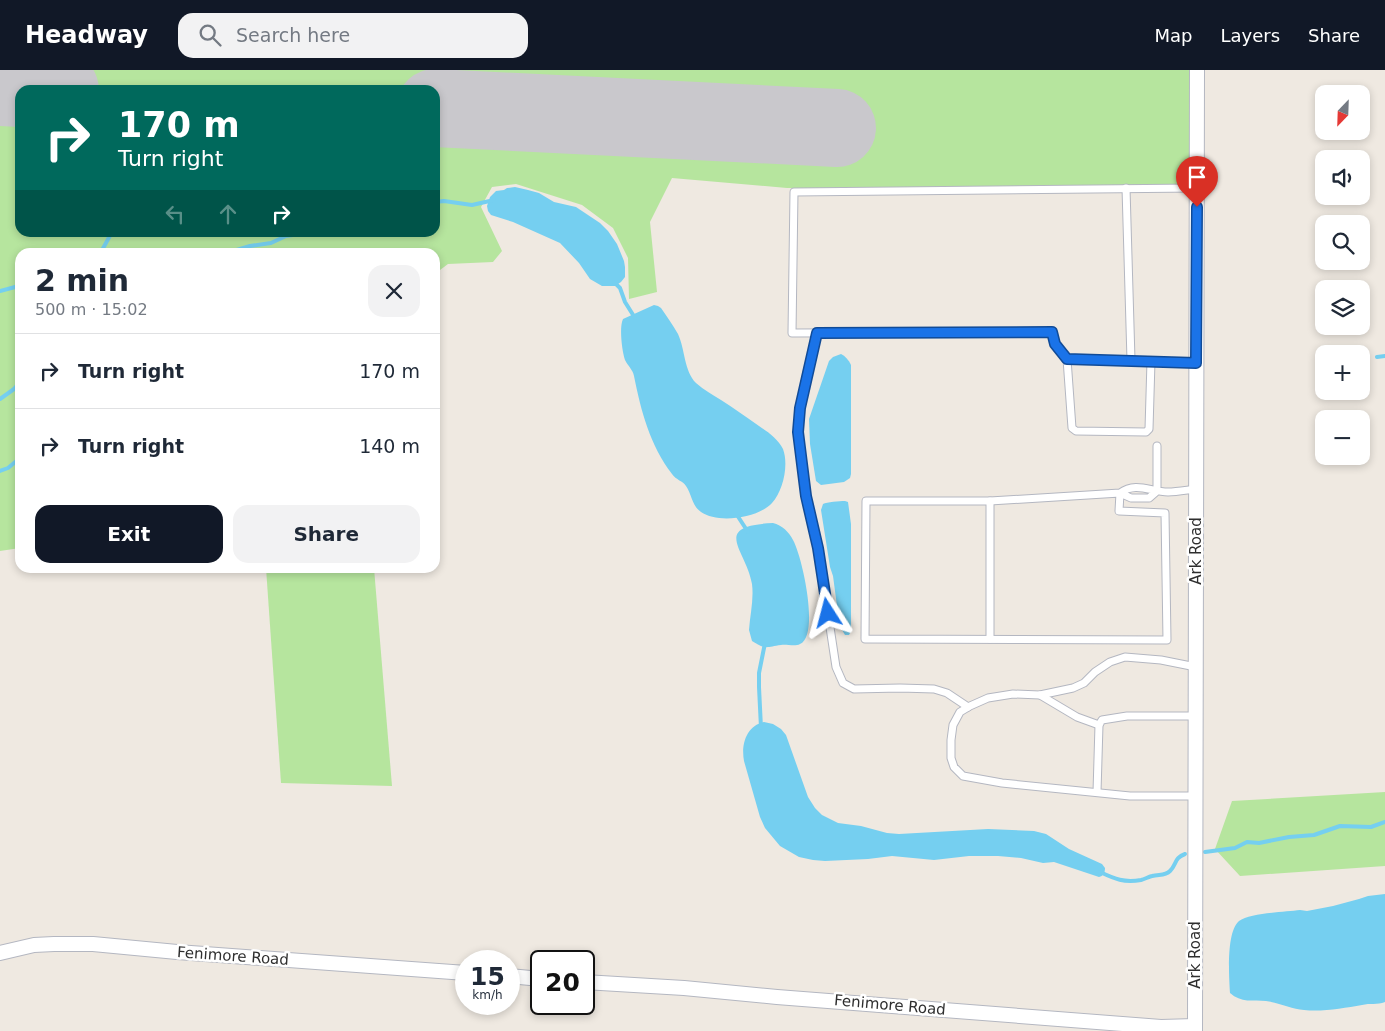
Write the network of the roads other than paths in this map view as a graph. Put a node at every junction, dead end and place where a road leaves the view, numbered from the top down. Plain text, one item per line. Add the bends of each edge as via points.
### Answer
1 (1197, 70) edge
2 (1126, 188) junction
3 (1197, 188) junction
4 (817, 333) junction
5 (1067, 359) junction
6 (1131, 360) junction
7 (1151, 361) junction
8 (1196, 363) junction
9 (1157, 446) dead end
10 (1196, 489) junction
11 (1157, 491) junction
12 (1120, 493) junction
13 (990, 500) junction
14 (990, 639) junction
15 (1196, 667) junction
16 (1040, 695) junction
17 (968, 707) junction
18 (1196, 716) junction
19 (1098, 725) junction
20 (1097, 792) junction
21 (1196, 796) junction
22 (0, 953) edge
23 (455, 972) edge
24 (595, 983) edge
25 (1195, 1028) edge

1 - 3 street, Ark Road
2 - 3 lane
2 - 4 lane via 794,192 792,333
2 - 6 lane
3 - 8 street, Ark Road
4 - 5 lane via 1052,332 1055,344
4 - 17 lane via 800,408 798,432 836,667 843,683 854,689 934,689 947,693
5 - 6 lane
5 - 7 lane via 1072,428 1076,431 1146,432 1149,429
6 - 7 lane
7 - 8 lane
8 - 10 street, Ark Road
9 - 11 lane
10 - 11 lane
10 - 15 street, Ark Road
11 - 12 lane via 1149,498 1131,498
12 - 13 lane
12 - 14 lane via 1119,511 1166,513 1167,640
13 - 14 lane
13 - 14 lane via 866,500 865,639
15 - 16 lane via 1125,657 1110,662 1073,688
15 - 18 street, Ark Road
16 - 17 lane via 1013,694 988,698
16 - 19 lane via 1077,717
17 - 20 lane via 960,712 953,725 951,740 954,767 963,776
18 - 19 lane via 1127,716 1102,720
18 - 21 street, Ark Road
19 - 20 lane
20 - 21 lane via 1130,796
21 - 25 street, Ark Road
22 - 23 street, Fenimore Road via 34,945 94,944
24 - 25 street, Fenimore Road

